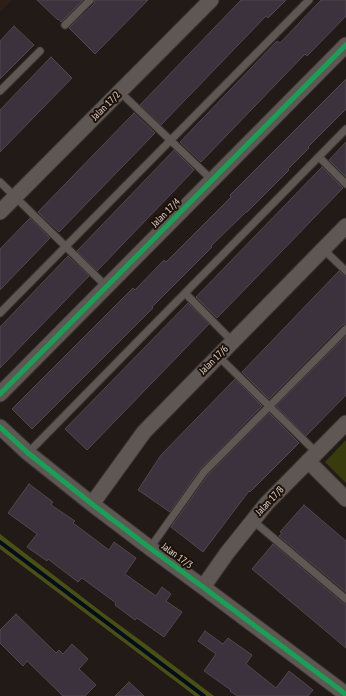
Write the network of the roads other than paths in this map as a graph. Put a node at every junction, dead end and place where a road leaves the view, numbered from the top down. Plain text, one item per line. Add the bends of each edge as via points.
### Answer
1 (90, 0) edge
2 (309, 0) edge
3 (208, 1) edge
4 (65, 25) dead end
5 (346, 45) edge
6 (40, 51) dead end
7 (0, 91) edge
8 (120, 92) junction
9 (346, 129) edge
10 (170, 140) junction
11 (319, 157) junction
12 (212, 180) junction
13 (0, 182) edge
14 (346, 184) edge
15 (15, 197) junction
16 (0, 212) edge
17 (346, 226) edge
18 (66, 246) junction
19 (323, 249) junction
20 (346, 271) edge
21 (106, 286) junction
22 (185, 293) junction
23 (0, 313) edge
24 (346, 329) edge
25 (232, 342) junction
26 (218, 356) junction
27 (0, 394) edge
28 (269, 406) junction
29 (346, 423) edge
30 (0, 427) edge
31 (28, 453) junction
32 (312, 457) junction
33 (346, 499) edge
34 (92, 504) junction
35 (252, 520) junction
36 (150, 548) junction
37 (203, 587) junction
38 (346, 600) edge
39 (346, 696) edge

1 - 4 lane
2 - 10 lane
3 - 8 street, Jalan 17/2
5 - 12 street, Jalan 17/4
6 - 7 lane
8 - 10 lane
8 - 15 street, Jalan 17/2
9 - 11 lane
10 - 12 lane
10 - 18 lane
11 - 14 lane
11 - 22 lane
12 - 21 street, Jalan 17/4
13 - 15 lane
15 - 16 street, Jalan 17/2
15 - 18 lane
17 - 19 street, Jalan 17/6
18 - 21 lane
18 - 23 lane
19 - 20 lane
19 - 25 street, Jalan 17/6
21 - 27 street, Jalan 17/4
22 - 25 lane
22 - 31 lane
24 - 28 lane
25 - 26 street, Jalan 17/6
26 - 28 lane
26 - 34 street, Jalan 17/6 via 144,432
28 - 32 lane
28 - 36 lane via 204,472
29 - 32 street, Jalan 17/8
30 - 31 street, Jalan 17/3
31 - 34 street, Jalan 17/3
32 - 33 street
32 - 35 street, Jalan 17/8
34 - 36 street, Jalan 17/3
35 - 37 street, Jalan 17/8
35 - 38 lane
36 - 37 street, Jalan 17/3
37 - 39 street, Jalan 17/3

